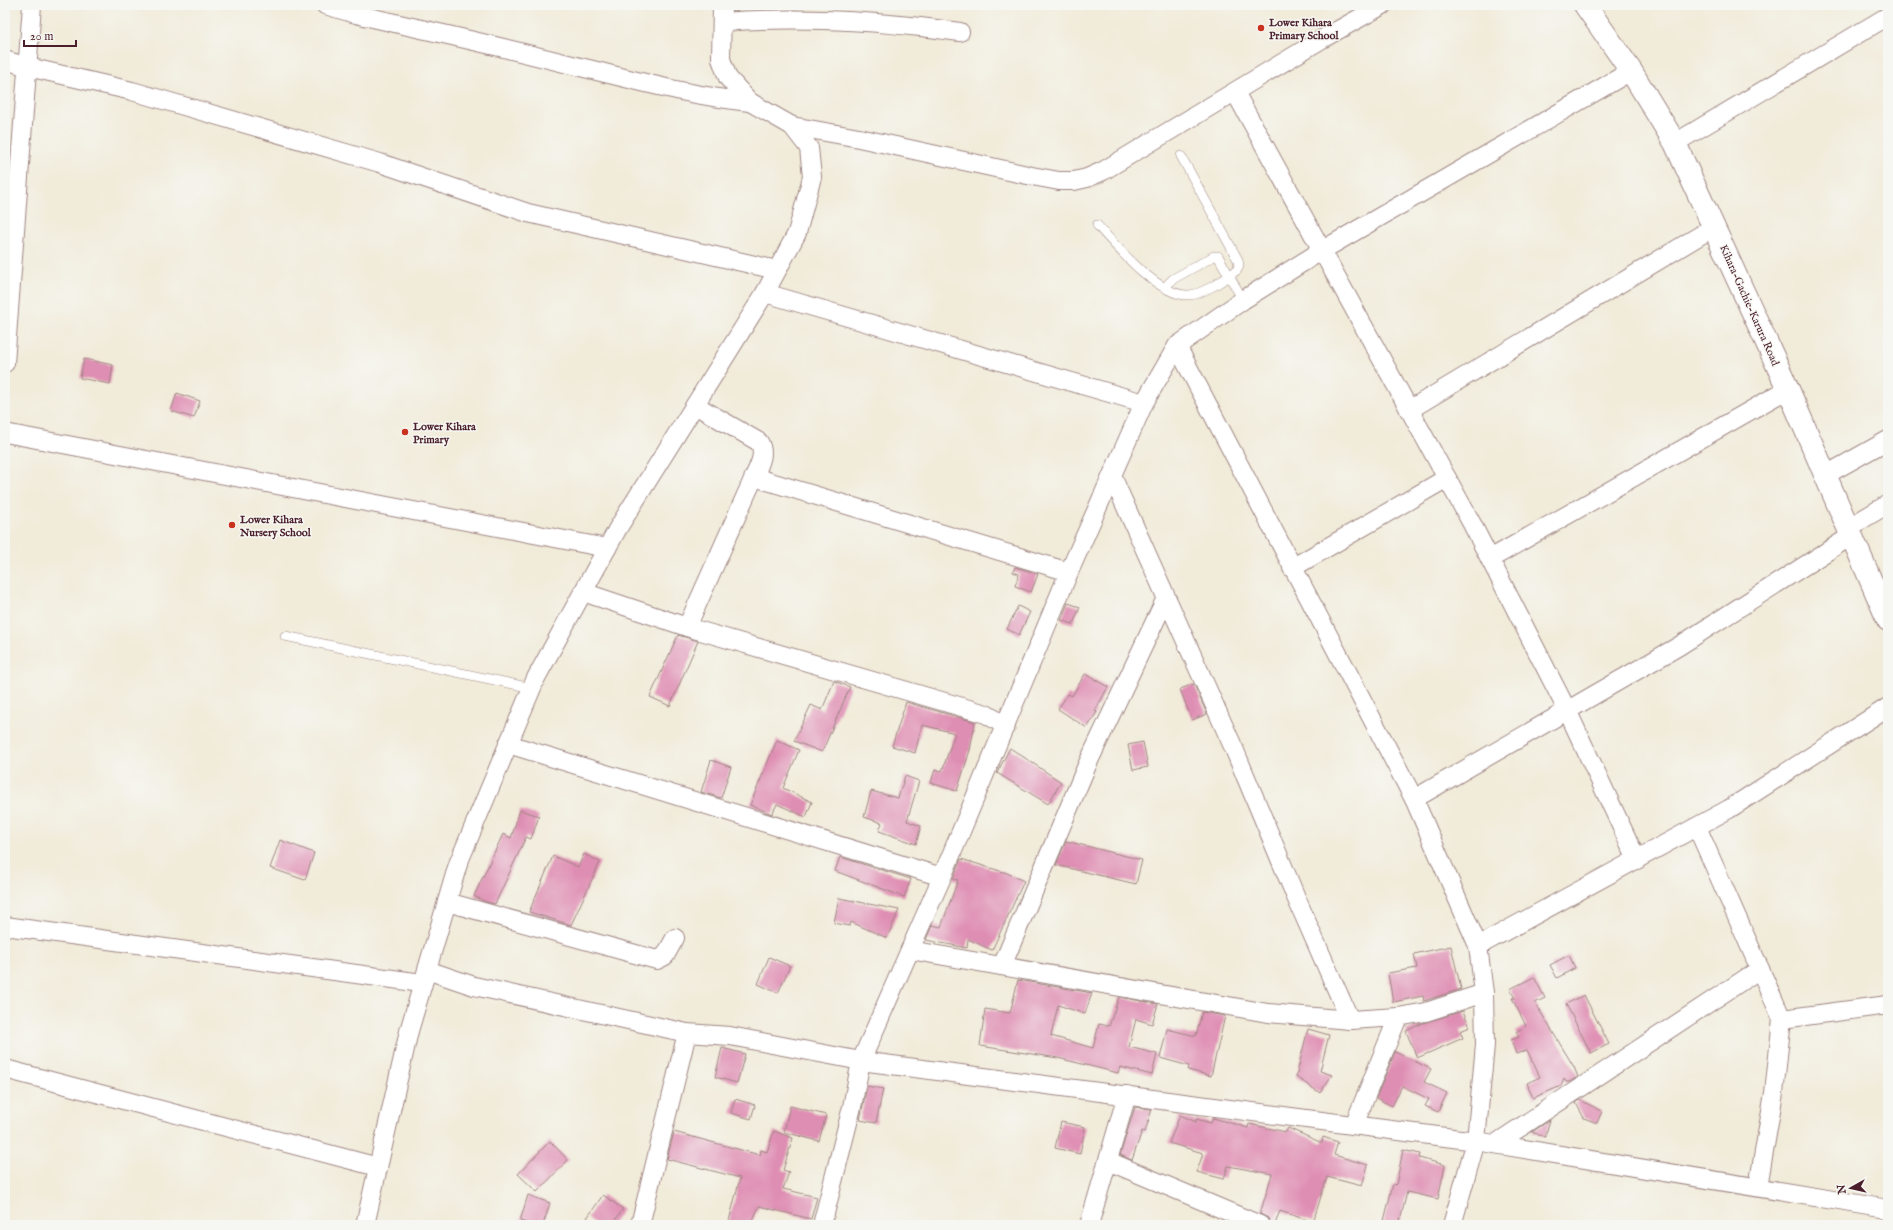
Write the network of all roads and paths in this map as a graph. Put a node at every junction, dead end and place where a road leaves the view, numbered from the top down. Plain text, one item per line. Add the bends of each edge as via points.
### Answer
1 (32, 5) edge
2 (325, 5) edge
3 (1383, 5) edge
4 (1585, 5) edge
5 (722, 14) edge
6 (1888, 16) edge
7 (960, 32) dead end
8 (5, 60) edge
9 (28, 67) junction
10 (1631, 71) junction
11 (1234, 92) junction
12 (750, 102) junction
13 (792, 126) junction
14 (1675, 143) junction
15 (1181, 156) dead end
16 (1097, 225) dead end
17 (1714, 227) junction
18 (10, 244) edge
19 (1321, 252) junction
20 (777, 270) junction
21 (1230, 276) junction
22 (1165, 287) junction
23 (765, 293) junction
24 (8, 298) edge
25 (1243, 300) junction
26 (1177, 346) junction
27 (5, 363) edge
28 (1788, 388) junction
29 (1144, 403) junction
30 (695, 405) junction
31 (1409, 410) junction
32 (5, 433) edge
33 (1888, 440) edge
34 (1112, 476) junction
35 (1824, 476) junction
36 (754, 477) junction
37 (1447, 478) junction
38 (1888, 504) edge
39 (1850, 532) junction
40 (607, 548) junction
41 (1490, 559) junction
42 (1292, 568) junction
43 (1069, 572) junction
44 (583, 592) junction
45 (1166, 598) junction
46 (1888, 620) edge
47 (687, 627) junction
48 (285, 636) dead end
49 (532, 688) junction
50 (1888, 707) edge
51 (1567, 710) junction
52 (1006, 726) junction
53 (508, 744) junction
54 (1414, 799) junction
55 (1697, 827) junction
56 (1637, 860) junction
57 (942, 877) junction
58 (447, 902) junction
59 (5, 926) edge
60 (675, 938) dead end
61 (1478, 946) junction
62 (910, 950) junction
63 (1002, 966) junction
64 (1760, 969) junction
65 (425, 977) junction
66 (1484, 993) junction
67 (1888, 1005) edge
68 (1398, 1017) junction
69 (1782, 1019) junction
70 (1350, 1020) junction
71 (687, 1033) junction
72 (860, 1061) junction
73 (5, 1069) edge
74 (1127, 1095) junction
75 (1354, 1125) junction
76 (1476, 1141) junction
77 (1495, 1144) junction
78 (1108, 1161) junction
79 (378, 1167) junction
80 (1758, 1187) junction
81 (1888, 1209) edge
82 (365, 1225) edge
83 (640, 1225) edge
84 (822, 1225) edge
85 (1089, 1225) edge
86 (1260, 1225) edge
87 (1452, 1225) edge

1 - 9 street
2 - 12 street via 675,91
3 - 11 street
4 - 10 street, Kihara-Gachie-Karura Road
5 - 7 street via 906,25
5 - 12 street via 721,59 728,78
6 - 14 street
8 - 9 street
9 - 18 street
9 - 20 street via 132,91 380,163 528,213
10 - 14 street, Kihara-Gachie-Karura Road
10 - 19 street
11 - 13 street via 1103,171 1074,181 1032,176
11 - 19 street
12 - 13 street
13 - 20 street via 809,148 812,177 797,233
14 - 17 street, Kihara-Gachie-Karura Road
15 - 21 lane via 1238,260 1239,266
16 - 22 lane via 1137,269
17 - 28 street, Kihara-Gachie-Karura Road
17 - 31 street
18 - 24 street
19 - 25 street
19 - 31 street
20 - 23 street
21 - 22 lane via 1189,296
21 - 22 lane via 1220,258 1214,256 1173,279
21 - 25 lane
23 - 29 street
23 - 30 street
24 - 27 street
25 - 26 street
26 - 29 street
26 - 42 street
28 - 35 street, Kihara-Gachie-Karura Road
28 - 41 street
29 - 34 street
30 - 36 street via 759,442 763,449 762,457
30 - 40 street
31 - 37 street
32 - 40 street
33 - 35 street
34 - 43 street
34 - 45 street
35 - 39 street, Kihara-Gachie-Karura Road
36 - 43 street
36 - 47 street
37 - 41 street
37 - 42 street
38 - 39 street
39 - 46 street, Kihara-Gachie-Karura Road
39 - 51 street via 1679,646
40 - 44 street
41 - 51 street
42 - 54 street
43 - 52 street
44 - 47 street
44 - 49 street
45 - 63 street via 1088,763
45 - 70 street via 1235,751
47 - 52 street via 986,714
48 - 49 lane
49 - 53 street
50 - 55 street via 1730,809
51 - 54 street
51 - 56 street
52 - 57 street
53 - 57 street
53 - 58 street via 458,864
54 - 61 street
55 - 56 street
55 - 64 street
56 - 61 street
57 - 62 street
58 - 60 street via 657,960 666,956
58 - 65 street
59 - 65 street
61 - 66 street
62 - 63 street
62 - 72 street
63 - 70 street via 1268,1013
64 - 69 street
64 - 77 street
65 - 71 street
65 - 79 street via 409,1031
66 - 68 street via 1426,1012
66 - 76 street via 1484,1045
67 - 69 street
68 - 70 street
68 - 75 street
69 - 80 street via 1774,1093
71 - 72 street via 730,1036
71 - 83 street
72 - 74 street
72 - 84 street via 852,1107
73 - 79 street
74 - 75 street
74 - 78 street
75 - 76 street
76 - 77 street
76 - 87 street
77 - 80 street
78 - 85 street
78 - 86 street
79 - 82 street
80 - 81 street

